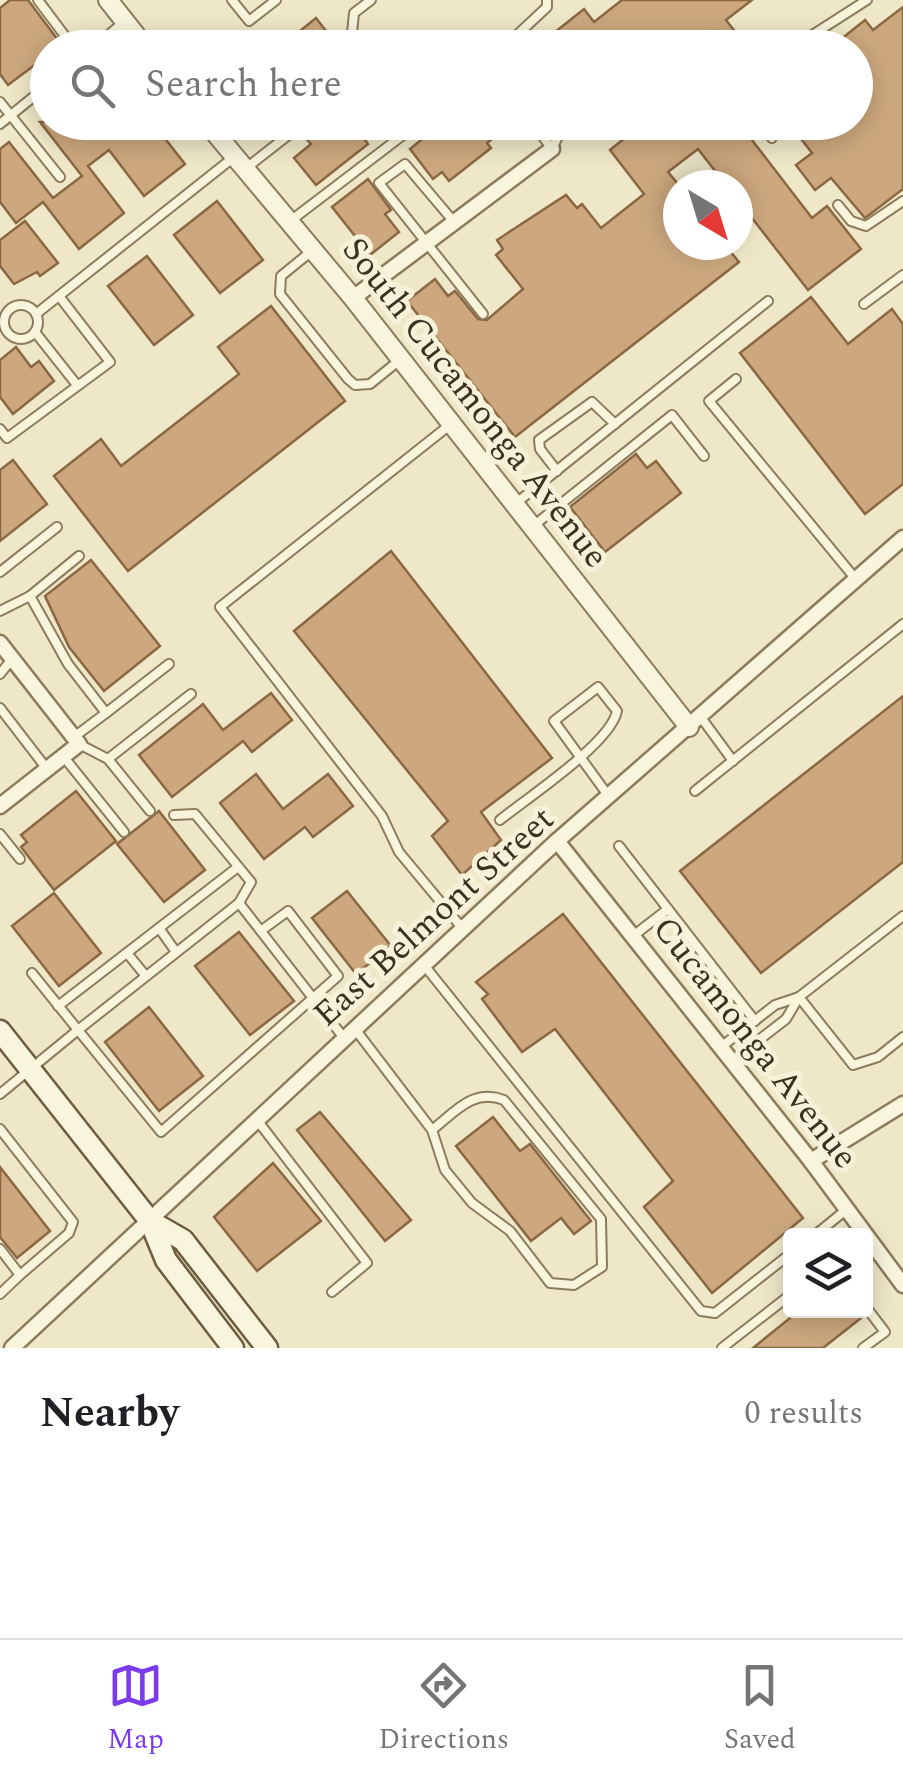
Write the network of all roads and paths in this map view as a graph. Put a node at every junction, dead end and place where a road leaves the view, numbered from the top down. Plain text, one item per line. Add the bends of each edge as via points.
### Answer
1 (38, 0) edge
2 (108, 0) edge
3 (232, 0) edge
4 (276, 0) edge
5 (371, 0) edge
6 (547, 0) edge
7 (867, 0) edge
8 (125, 21) junction
9 (60, 30) edge
10 (114, 30) edge
11 (132, 30) edge
12 (352, 30) edge
13 (522, 30) edge
14 (820, 30) edge
15 (30, 100) edge
16 (0, 102) edge
17 (10, 116) junction
18 (0, 124) edge
19 (221, 140) edge
20 (276, 140) edge
21 (396, 140) edge
22 (545, 140) edge
23 (557, 140) edge
24 (552, 149) junction
25 (240, 163) junction
26 (60, 177) dead end
27 (903, 201) edge
28 (838, 205) dead end
29 (289, 222) junction
30 (454, 222) junction
31 (426, 244) junction
32 (312, 250) junction
33 (903, 275) edge
34 (59, 296) junction
35 (353, 298) junction
36 (768, 301) dead end
37 (864, 304) dead end
38 (36, 314) junction
39 (483, 314) dead end
40 (35, 332) junction
41 (4, 336) edge
42 (401, 359) junction
43 (736, 379) dead end
44 (77, 385) junction
45 (452, 424) junction
46 (614, 424) junction
47 (0, 429) edge
48 (704, 456) dead end
49 (557, 470) junction
50 (515, 504) junction
51 (57, 527) dead end
52 (532, 527) junction
53 (903, 538) edge
54 (79, 556) dead end
55 (0, 572) edge
56 (854, 577) junction
57 (30, 596) junction
58 (0, 611) edge
59 (903, 624) edge
60 (0, 643) edge
61 (12, 658) junction
62 (169, 664) dead end
63 (0, 674) edge
64 (191, 694) dead end
65 (0, 708) edge
66 (106, 713) junction
67 (694, 722) junction
68 (76, 740) junction
69 (63, 756) junction
70 (580, 756) junction
71 (108, 758) junction
72 (732, 761) junction
73 (47, 769) junction
74 (696, 792) dead end
75 (610, 798) junction
76 (0, 806) edge
77 (150, 811) dead end
78 (174, 816) dead end
79 (500, 820) dead end
80 (124, 832) dead end
81 (0, 834) edge
82 (557, 841) junction
83 (619, 846) dead end
84 (20, 859) dead end
85 (238, 866) junction
86 (240, 903) junction
87 (668, 909) junction
88 (903, 916) edge
89 (158, 928) junction
90 (463, 928) junction
91 (262, 930) junction
92 (633, 936) junction
93 (176, 952) junction
94 (127, 953) junction
95 (424, 965) junction
96 (32, 973) dead end
97 (145, 975) junction
98 (312, 996) junction
99 (798, 997) junction
100 (58, 1006) junction
101 (755, 1020) junction
102 (78, 1030) junction
103 (0, 1031) edge
104 (350, 1034) junction
105 (903, 1037) edge
106 (721, 1048) junction
107 (732, 1061) junction
108 (31, 1070) junction
109 (0, 1094) edge
110 (903, 1104) edge
111 (257, 1120) junction
112 (0, 1130) edge
113 (432, 1130) junction
114 (811, 1161) junction
115 (847, 1209) junction
116 (150, 1221) junction
117 (824, 1228) edge
118 (860, 1228) edge
119 (873, 1245) edge
120 (0, 1249) edge
121 (783, 1260) edge
122 (20, 1275) junction
123 (903, 1285) edge
124 (332, 1292) dead end
125 (0, 1294) edge
126 (783, 1300) edge
127 (873, 1317) edge
128 (12, 1348) edge
129 (233, 1348) edge
130 (267, 1348) edge
131 (722, 1348) edge
132 (863, 1348) edge

1 - 9 lane
2 - 8 street
3 - 4 lane via 249,21
5 - 12 lane via 354,13
6 - 13 lane
7 - 14 lane
8 - 10 lane
8 - 11 street
15 - 17 lane
16 - 17 lane
17 - 18 lane
17 - 26 lane
19 - 25 street, South Cucamonga Avenue
20 - 25 lane
21 - 29 lane
22 - 24 lane
23 - 24 lane
24 - 30 street
25 - 29 street, South Cucamonga Avenue
25 - 34 lane
27 - 28 lane via 866,226
29 - 32 street, South Cucamonga Avenue
30 - 31 street
30 - 31 lane via 405,164 379,183
31 - 35 street
31 - 39 lane
32 - 35 street, South Cucamonga Avenue
32 - 42 lane via 280,276 280,294 348,379 370,384
33 - 37 lane
34 - 38 lane
34 - 44 lane via 110,362
35 - 42 street, South Cucamonga Avenue
36 - 46 lane
38 - 40 lane
38 - 41 lane via 14,308
40 - 41 lane via 22,339
40 - 44 lane
42 - 45 street, South Cucamonga Avenue
43 - 56 lane via 709,401
44 - 47 lane via 6,438
45 - 50 street, South Cucamonga Avenue
45 - 90 lane via 220,608 382,816 399,852
46 - 49 lane
46 - 49 lane via 592,402 539,440
48 - 52 lane via 672,415
49 - 50 lane
50 - 52 street, South Cucamonga Avenue
51 - 55 lane
52 - 67 street, South Cucamonga Avenue
53 - 56 street, East Belmont Street
54 - 57 lane
56 - 67 street, East Belmont Street
57 - 58 lane
57 - 66 lane via 68,664
59 - 72 lane
60 - 61 street
61 - 63 lane
61 - 68 street
62 - 66 lane
64 - 71 lane
65 - 73 lane
66 - 68 lane
67 - 72 lane
67 - 75 street, East Belmont Street
68 - 69 street
68 - 71 lane
69 - 73 street
69 - 80 lane
70 - 70 lane via 554,721 598,687 617,711 615,723
70 - 75 lane
70 - 79 lane
71 - 77 lane
72 - 74 lane
73 - 76 street
75 - 82 street, East Belmont Street
78 - 85 lane via 196,814
81 - 84 lane
82 - 90 street, East Belmont Street
82 - 92 street, Cucamonga Avenue
83 - 87 lane
85 - 86 lane via 251,882
85 - 89 lane
86 - 91 lane
86 - 93 lane
87 - 92 lane
87 - 101 lane
88 - 99 lane
89 - 93 lane
89 - 94 lane
90 - 95 street, East Belmont Street
91 - 98 lane
91 - 98 lane via 288,910 338,976
92 - 106 street, Cucamonga Avenue
93 - 97 lane
94 - 97 lane
94 - 100 lane
95 - 104 street, East Belmont Street
95 - 121 lane via 701,1311 715,1313
96 - 100 lane
97 - 102 lane
98 - 102 lane via 161,1132
98 - 104 lane
99 - 101 lane
99 - 105 lane via 853,1066
99 - 107 lane via 786,1019
100 - 102 lane
101 - 106 lane
102 - 108 lane
103 - 108 main road
104 - 111 street, East Belmont Street
104 - 113 lane
106 - 107 street, Cucamonga Avenue
107 - 114 street, Cucamonga Avenue
108 - 109 lane
108 - 116 main road
110 - 114 street
111 - 116 street, East Belmont Street
111 - 124 lane via 367,1263
112 - 122 lane via 73,1222
113 - 113 lane via 445,1170 472,1204 510,1231 550,1283 574,1286 602,1267 601,1220 504,1100 488,1094 470,1099
114 - 115 street, Cucamonga Avenue
115 - 117 lane
115 - 118 street, Cucamonga Avenue
116 - 128 street, East Belmont Street
116 - 129 main road via 166,1260
116 - 130 main road via 183,1240
119 - 123 street, Cucamonga Avenue
120 - 122 lane
122 - 125 lane
126 - 131 lane
127 - 132 lane via 884,1332

